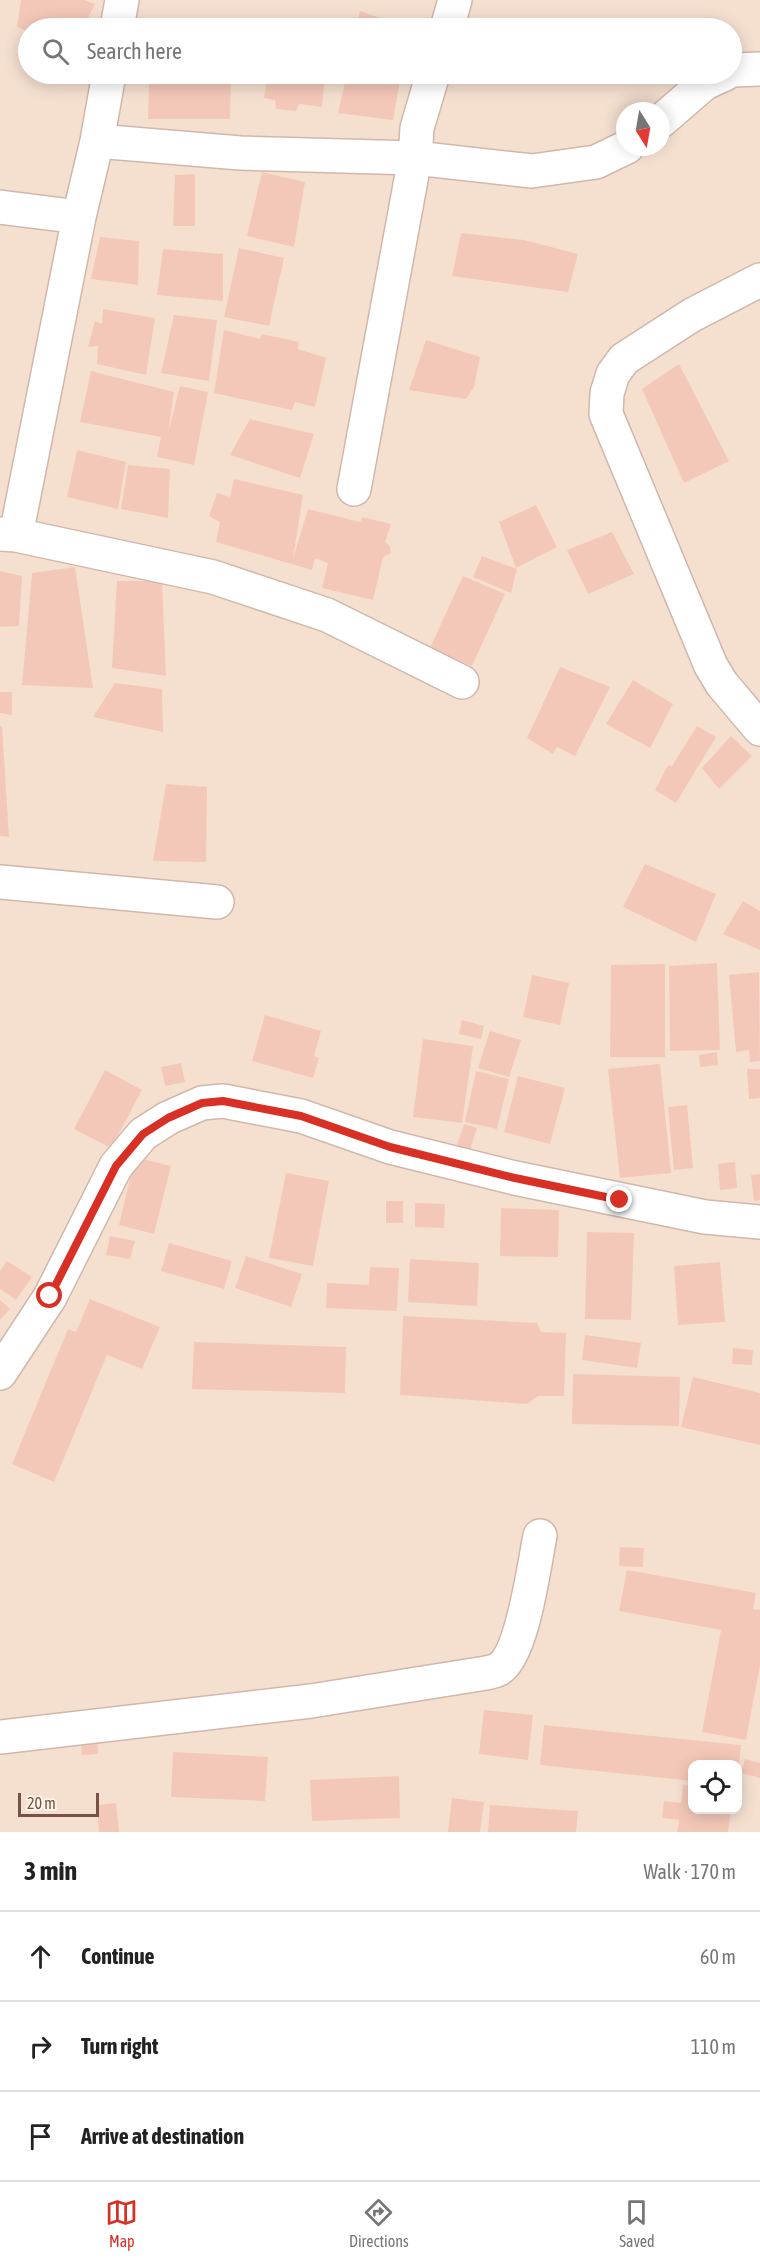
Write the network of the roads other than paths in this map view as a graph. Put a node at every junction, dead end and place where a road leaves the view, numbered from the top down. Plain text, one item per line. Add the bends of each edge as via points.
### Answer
1 (122, 0) edge
2 (455, 0) edge
3 (119, 18) edge
4 (450, 18) edge
5 (760, 69) edge
6 (742, 70) edge
7 (107, 84) edge
8 (430, 84) edge
9 (705, 84) edge
10 (670, 113) edge
11 (97, 141) junction
12 (616, 152) edge
13 (415, 158) junction
14 (0, 207) edge
15 (79, 217) junction
16 (760, 280) edge
17 (354, 489) dead end
18 (8, 535) edge
19 (462, 682) dead end
20 (760, 729) edge
21 (0, 882) edge
22 (217, 902) dead end
23 (760, 1222) edge
24 (0, 1373) edge
25 (540, 1536) dead end
26 (0, 1737) edge

1 - 3 street
2 - 4 street
5 - 6 street
7 - 11 street
8 - 13 street via 417,128
9 - 10 street
11 - 13 street via 240,153
11 - 15 street
12 - 13 street via 596,162 532,171
13 - 17 street
14 - 15 street
15 - 18 street
16 - 20 street via 692,315 624,359 613,374 606,414 711,666
18 - 19 street via 213,577 327,615
21 - 22 street
23 - 24 street via 705,1217 515,1178 390,1147 291,1114 223,1101 202,1103 143,1134 116,1166 50,1296
25 - 26 street via 524,1617 513,1652 500,1669 311,1701

